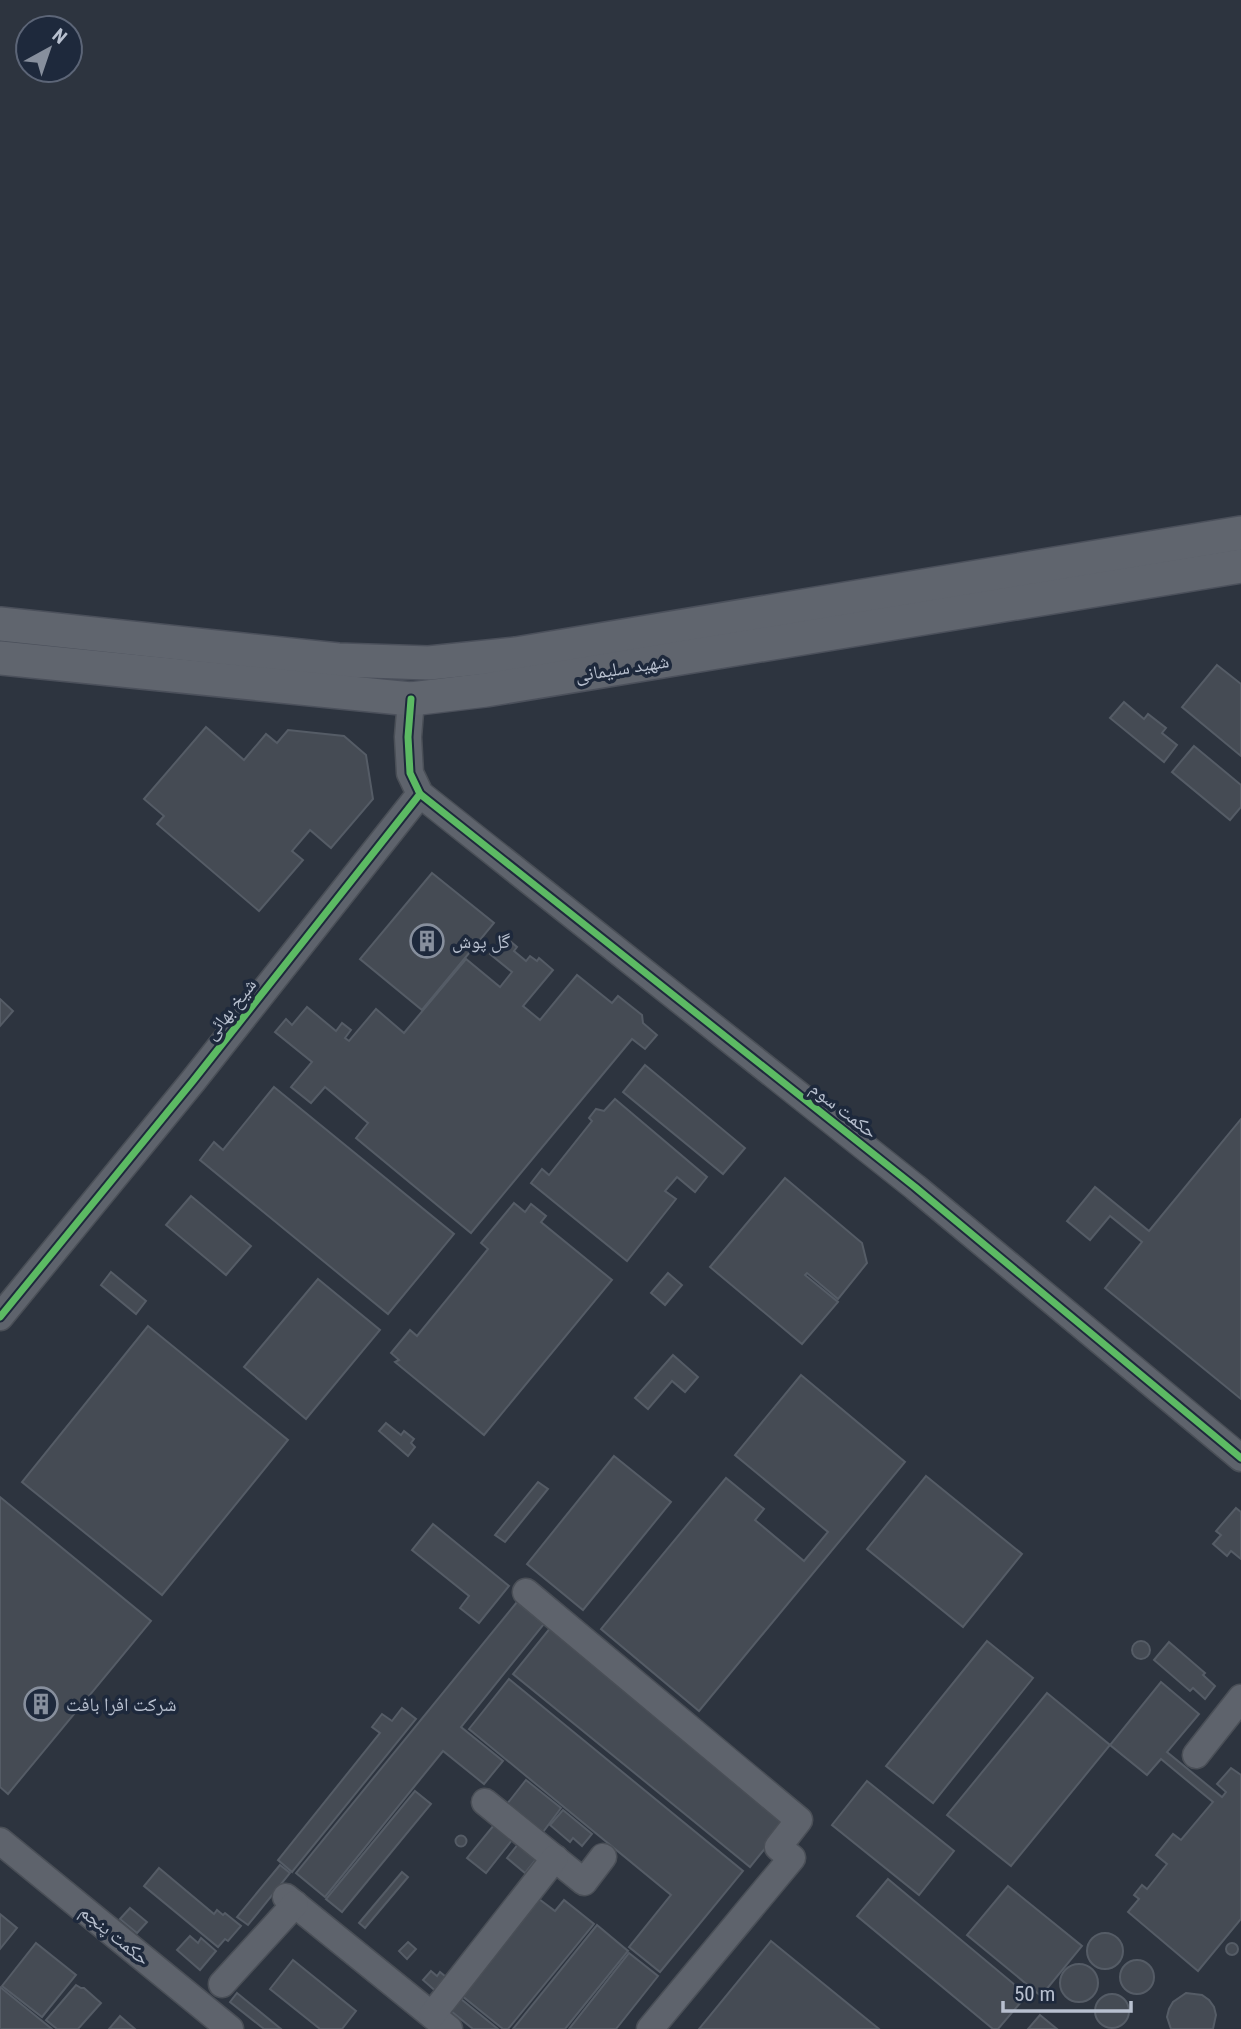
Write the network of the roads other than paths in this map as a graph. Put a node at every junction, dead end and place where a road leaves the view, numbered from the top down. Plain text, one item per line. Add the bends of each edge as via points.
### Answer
1 (1241, 533) edge
2 (1241, 566) edge
3 (0, 624) edge
4 (0, 658) edge
5 (411, 699) junction
6 (420, 794) junction
7 (0, 1317) edge
8 (1241, 1458) edge
9 (526, 1592) dead end
10 (1241, 1698) edge
11 (1196, 1755) dead end
12 (485, 1802) dead end
13 (0, 1840) edge
14 (603, 1857) dead end
15 (555, 1858) junction
16 (222, 1984) dead end
17 (440, 2022) edge
18 (230, 2029) edge
19 (650, 2029) edge

1 - 3 main road, شهید سلیمانی via 516,654 429,663 338,660
2 - 5 main road, شهید سلیمانی via 486,691
4 - 5 main road, شهید سلیمانی
5 - 6 street via 410,773
6 - 7 street, شیخ بهائی
6 - 8 street, حکمت سوم via 915,1187
9 - 19 street via 799,1820 778,1847 792,1858
10 - 11 street
12 - 15 street
13 - 18 street, حکمت پنجم
14 - 15 street via 583,1882
15 - 17 street
16 - 17 street via 290,1901

